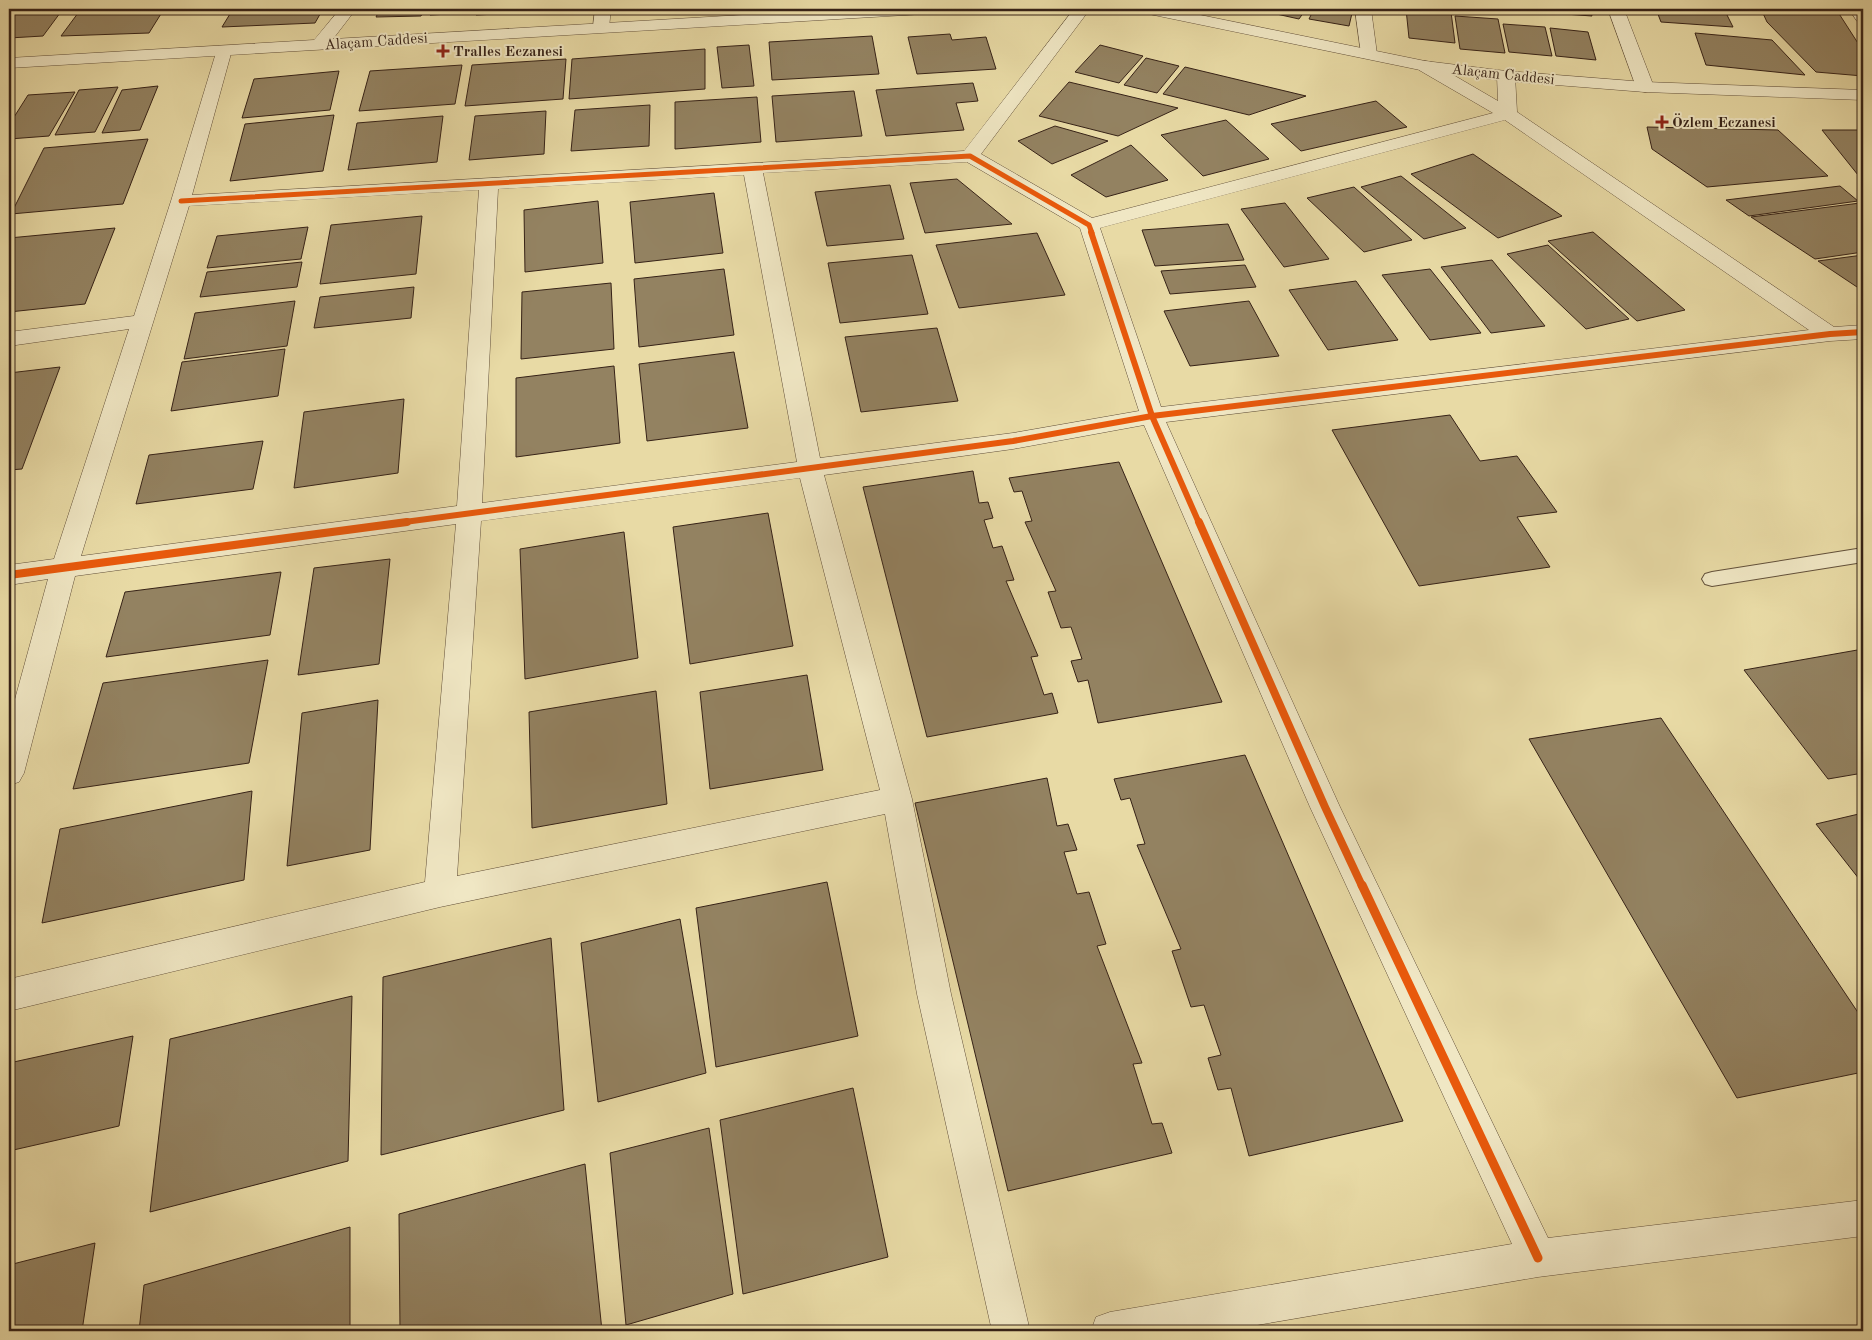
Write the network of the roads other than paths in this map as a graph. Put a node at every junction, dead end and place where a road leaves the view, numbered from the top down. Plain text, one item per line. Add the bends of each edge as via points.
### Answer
1 (348, 9) edge
2 (603, 9) edge
3 (922, 9) edge
4 (1082, 9) edge
5 (1149, 9) edge
6 (1363, 9) edge
7 (1616, 9) edge
8 (1858, 9) edge
9 (846, 11) edge
10 (1863, 18) edge
11 (601, 27) junction
12 (319, 44) junction
13 (224, 50) junction
14 (1369, 54) junction
15 (9, 63) edge
16 (1425, 66) junction
17 (1506, 76) junction
18 (1645, 86) junction
19 (1863, 95) edge
20 (1508, 114) junction
21 (970, 156) junction
22 (752, 168) junction
23 (489, 183) junction
24 (181, 201) junction
25 (1089, 225) junction
26 (143, 321) junction
27 (1863, 332) edge
28 (1830, 334) junction
29 (9, 339) edge
30 (1152, 416) junction
31 (810, 468) junction
32 (469, 514) junction
33 (1863, 555) edge
34 (64, 568) junction
35 (9, 575) edge
36 (1712, 579) dead end
37 (9, 773) edge
38 (897, 798) junction
39 (440, 893) junction
40 (9, 995) edge
41 (1863, 1218) edge
42 (1538, 1258) junction
43 (1011, 1331) edge
44 (1110, 1331) edge

1 - 12 street
2 - 11 street
3 - 9 street, Alaçam Caddesi
4 - 21 street
5 - 14 street, Alaçam Caddesi
6 - 14 street
7 - 18 street
8 - 10 street
9 - 11 street, Alaçam Caddesi
11 - 12 street, Alaçam Caddesi
12 - 13 street, Alaçam Caddesi
13 - 15 street, Alaçam Caddesi
13 - 24 street
14 - 16 street, Alaçam Caddesi
16 - 17 street, Alaçam Caddesi
16 - 20 street
17 - 18 street, Alaçam Caddesi
17 - 20 street
18 - 19 street, Alaçam Caddesi
20 - 25 street
20 - 28 street
21 - 22 street
21 - 25 street
22 - 23 street
22 - 31 street
23 - 24 street
23 - 32 street
24 - 26 street
25 - 30 street
26 - 29 street
26 - 34 street
27 - 28 street
28 - 30 street
30 - 31 street via 1013,441
30 - 42 street via 1325,807
31 - 32 street
31 - 38 street
32 - 34 street
32 - 39 street
33 - 36 lane
34 - 35 street
34 - 37 street
38 - 39 street
38 - 43 street via 934,994
39 - 40 street
41 - 42 street
42 - 44 street

